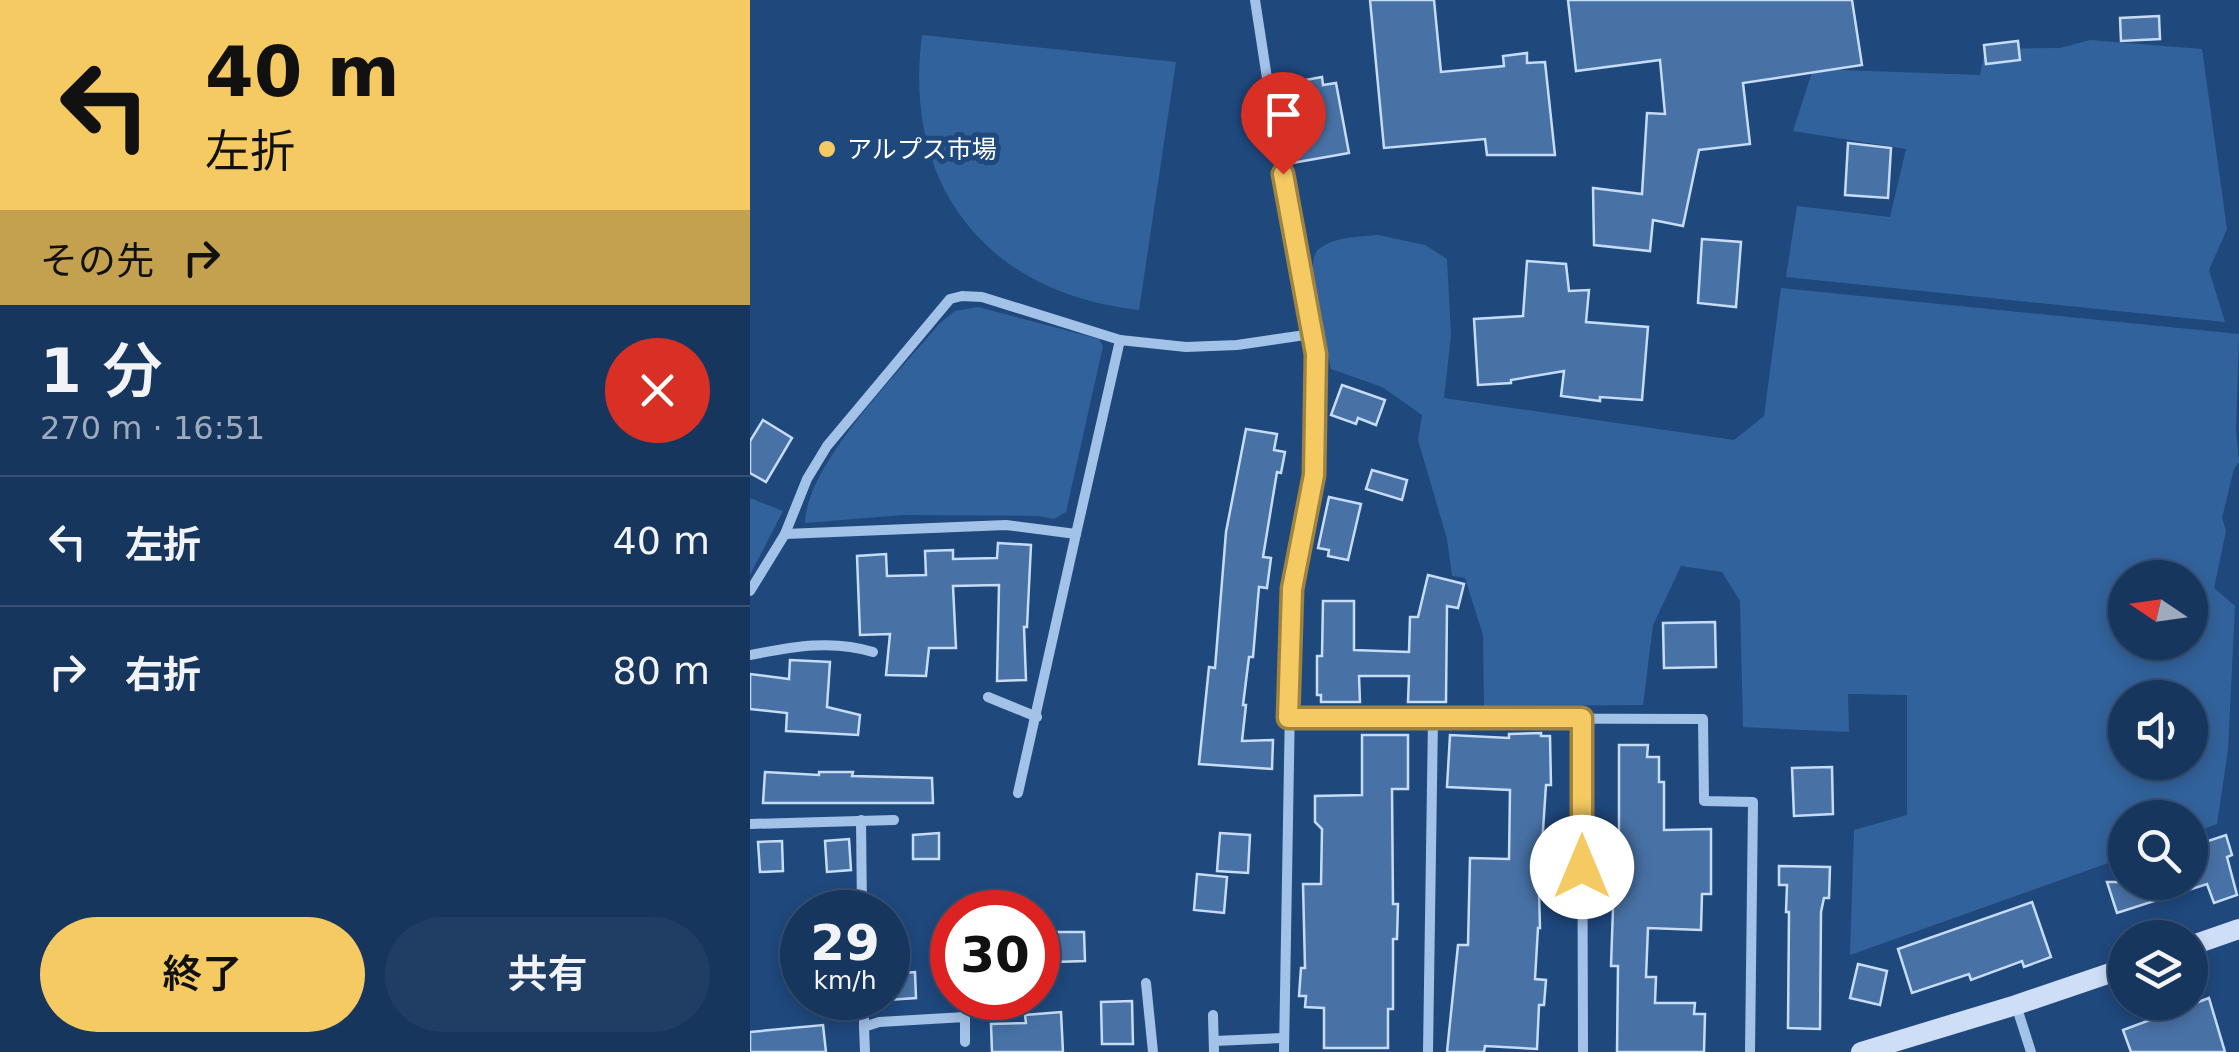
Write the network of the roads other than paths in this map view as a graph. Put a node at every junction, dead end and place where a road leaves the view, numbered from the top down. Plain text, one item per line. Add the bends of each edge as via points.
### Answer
1 (1255, 0) edge
2 (1312, 334) junction
3 (1120, 340) junction
4 (785, 534) junction
5 (1076, 534) junction
6 (750, 591) edge
7 (873, 652) dead end
8 (750, 655) edge
9 (988, 697) dead end
10 (1037, 716) junction
11 (1288, 718) junction
12 (1433, 718) junction
13 (1582, 718) junction
14 (1018, 792) dead end
15 (860, 820) junction
16 (894, 820) dead end
17 (750, 824) edge
18 (862, 890) edge
19 (2239, 929) edge
20 (2208, 940) edge
21 (2108, 974) edge
22 (1146, 983) dead end
23 (2016, 1006) junction
24 (1213, 1015) dead end
25 (864, 1020) edge
26 (930, 1020) edge
27 (965, 1020) edge
28 (864, 1026) junction
29 (1284, 1038) junction
30 (965, 1042) dead end
31 (1214, 1047) edge
32 (865, 1052) edge
33 (1152, 1052) edge
34 (1284, 1052) edge
35 (1428, 1052) edge
36 (1583, 1052) edge
37 (1750, 1052) edge
38 (1861, 1052) edge
39 (2031, 1052) edge

1 - 2 street
2 - 3 street via 1186,347
2 - 11 street via 1314,475 1292,589
3 - 4 street via 982,297 950,299 827,446
3 - 5 street
4 - 5 street via 1006,525
4 - 6 street
5 - 10 street
7 - 8 street via 845,643
9 - 10 street
10 - 14 street
11 - 12 street
11 - 29 street
12 - 13 street
12 - 35 street
13 - 36 street
13 - 37 street via 1703,719 1704,801 1754,802
15 - 16 street
15 - 17 street
15 - 18 street
19 - 20 street
21 - 23 street
22 - 33 street
23 - 38 street
23 - 39 street
24 - 31 street
25 - 28 street
26 - 28 street
27 - 30 street
28 - 32 street
29 - 31 street
29 - 34 street

